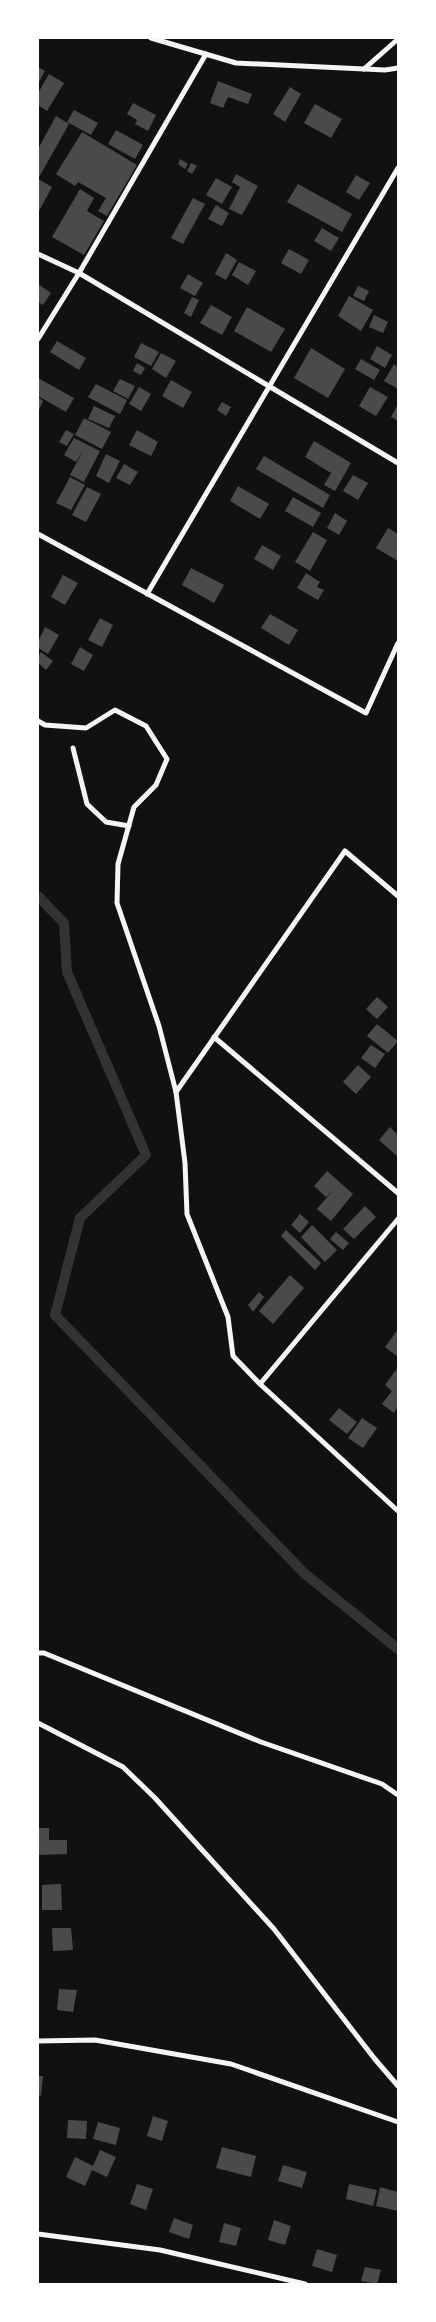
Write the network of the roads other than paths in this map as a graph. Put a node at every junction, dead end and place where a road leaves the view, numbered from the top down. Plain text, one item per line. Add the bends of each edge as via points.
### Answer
1 (151, 38) edge
2 (398, 39) edge
3 (206, 54) junction
4 (398, 68) edge
5 (364, 69) junction
6 (398, 168) edge
7 (38, 254) edge
8 (79, 273) junction
9 (38, 339) edge
10 (268, 385) junction
11 (398, 463) edge
12 (38, 534) edge
13 (147, 594) junction
14 (398, 643) edge
15 (38, 721) edge
16 (74, 748) dead end
17 (128, 826) junction
18 (398, 896) edge
19 (214, 1037) junction
20 (176, 1092) junction
21 (398, 1193) edge
22 (398, 1219) edge
23 (260, 1384) junction
24 (398, 1511) edge
25 (38, 1653) edge
26 (38, 1723) edge
27 (398, 1795) edge
28 (38, 2041) edge
29 (398, 2086) edge
30 (398, 2122) edge
31 (38, 2234) edge
32 (306, 2284) edge

1 - 3 street
2 - 5 street
3 - 5 street via 236,63
3 - 8 street
4 - 5 street
6 - 10 street
7 - 8 street
8 - 9 street
8 - 10 street
10 - 11 street
10 - 13 street
12 - 13 street
13 - 14 street via 366,713
15 - 17 street via 44,725 86,728 115,710 146,726 168,759 156,785 134,807
16 - 17 street via 87,804 106,822
17 - 20 street via 118,864 117,903 159,1026
18 - 19 street via 345,851
19 - 20 street
19 - 21 street
20 - 23 street via 188,1214 228,1317 234,1356
22 - 23 street
23 - 24 street
25 - 27 street via 261,1742 382,1784
26 - 29 street via 123,1767 155,1798 274,1928
28 - 30 street via 95,2040 231,2064
31 - 32 street via 160,2250

